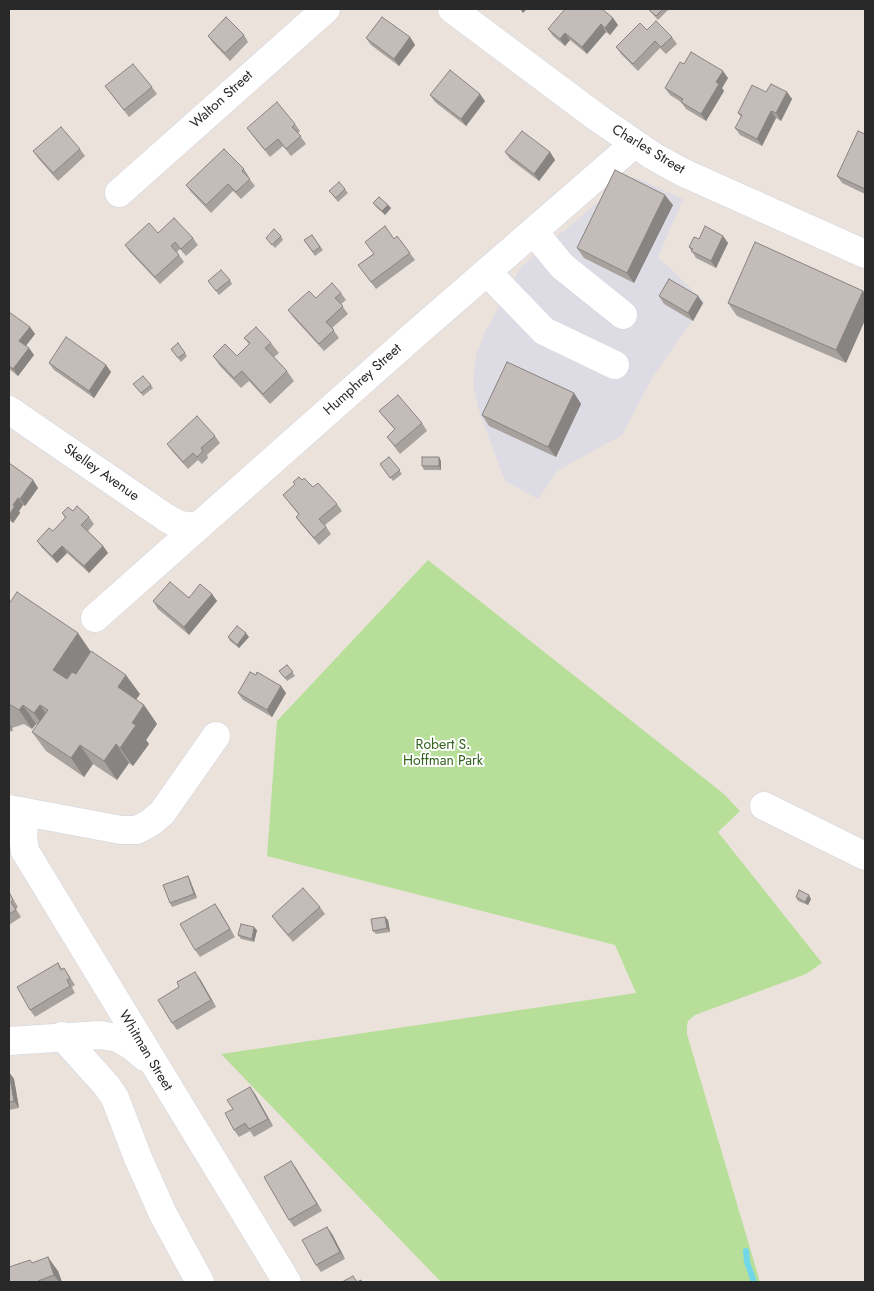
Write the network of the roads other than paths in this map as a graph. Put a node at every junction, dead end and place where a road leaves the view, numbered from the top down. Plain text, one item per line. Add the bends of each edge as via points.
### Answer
1 (326, 9) edge
2 (452, 9) edge
3 (634, 144) junction
4 (119, 193) dead end
5 (534, 232) junction
6 (865, 254) edge
7 (487, 272) junction
8 (623, 315) dead end
9 (615, 365) dead end
10 (9, 410) edge
11 (197, 527) junction
12 (95, 618) dead end
13 (216, 736) dead end
14 (764, 806) dead end
15 (17, 811) edge
16 (865, 856) edge
17 (62, 1036) junction
18 (9, 1041) edge
19 (154, 1066) junction
20 (200, 1282) edge
21 (287, 1282) edge

1 - 4 street, Walton Street
2 - 3 street, Charles Street
3 - 5 street, Humphrey Street
3 - 6 street, Charles Street via 682,172
5 - 7 street, Humphrey Street
5 - 8 street via 562,266
7 - 9 street via 544,332
7 - 11 street, Humphrey Street
10 - 11 street, Skelley Avenue via 165,517 179,525
11 - 12 street, Humphrey Street
13 - 15 street via 162,813 137,830 121,830
14 - 16 street
15 - 19 street, Whitman Street via 25,850
17 - 18 street
17 - 19 street via 118,1038
17 - 20 street via 115,1098 163,1214
19 - 21 street, Whitman Street

